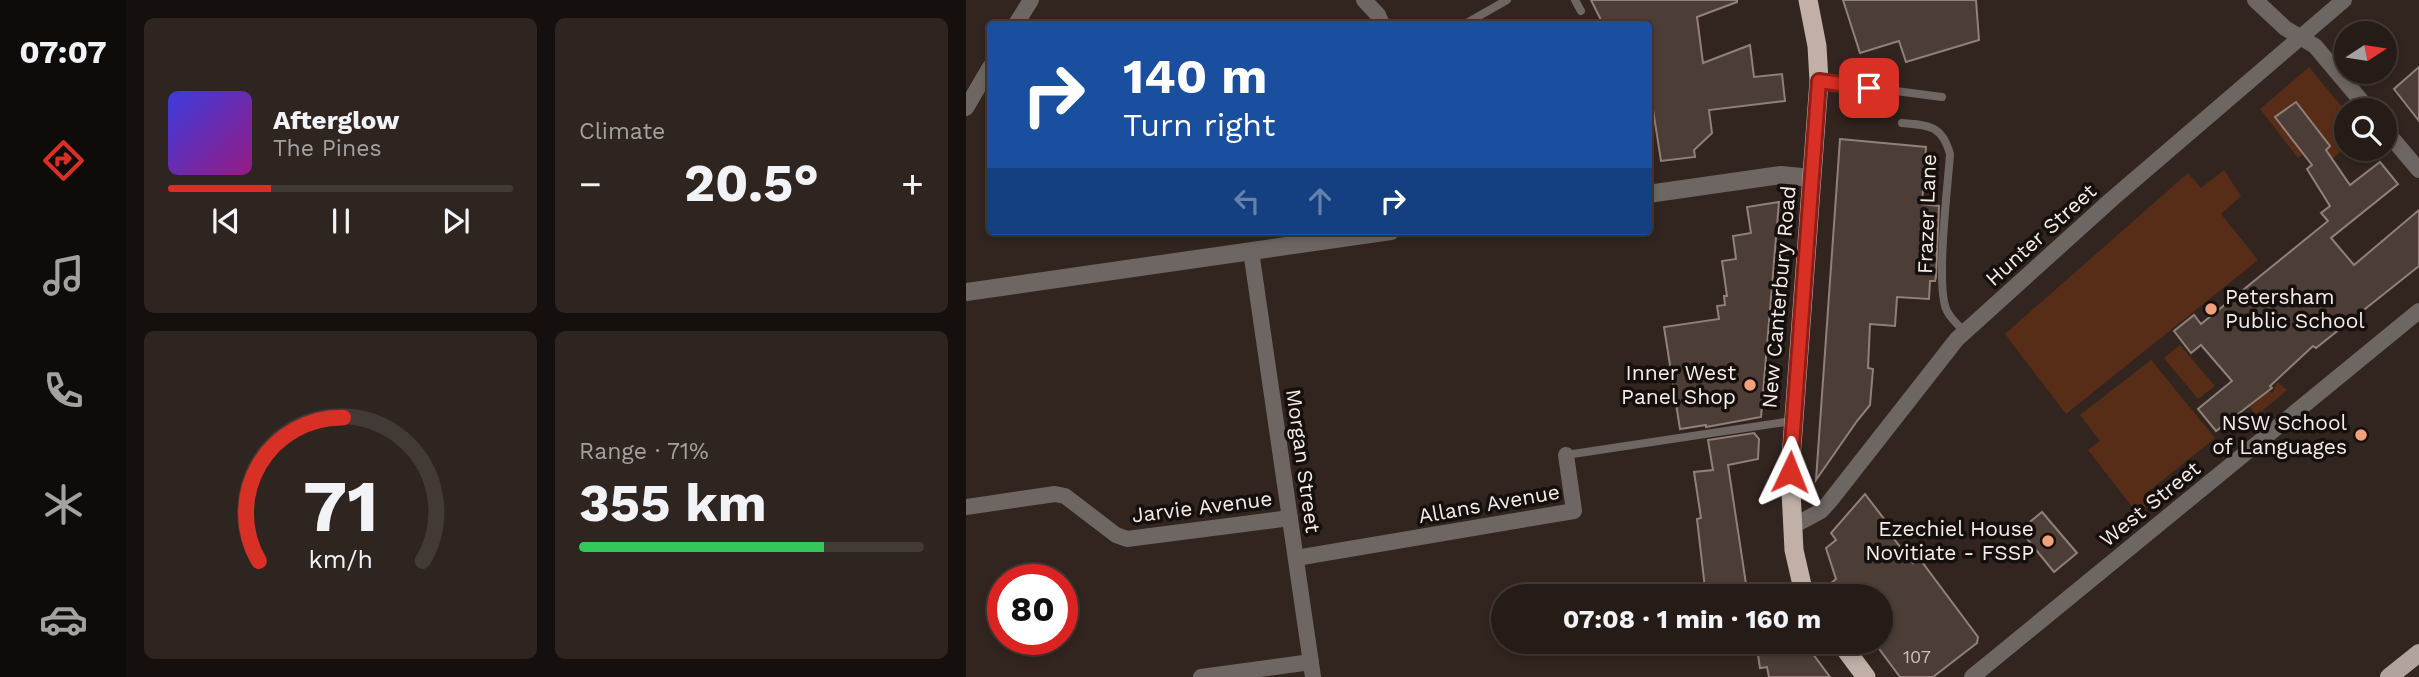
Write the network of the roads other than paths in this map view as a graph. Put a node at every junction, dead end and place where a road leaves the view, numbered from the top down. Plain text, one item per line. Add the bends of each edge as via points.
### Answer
1 (1031, 0) edge
2 (1364, 0) edge
3 (1507, 0) edge
4 (1575, 0) edge
5 (1808, 0) edge
6 (2255, 0) edge
7 (2344, 0) edge
8 (1581, 11) dead end
9 (1018, 21) edge
10 (1381, 21) edge
11 (1470, 21) edge
12 (2301, 37) junction
13 (987, 72) edge
14 (1819, 81) junction
15 (1942, 97) dead end
16 (2359, 98) edge
17 (966, 108) edge
18 (1902, 123) dead end
19 (2397, 144) edge
20 (2419, 170) edge
21 (1812, 178) junction
22 (1652, 193) edge
23 (1363, 235) edge
24 (1251, 251) junction
25 (966, 292) edge
26 (2419, 311) edge
27 (1965, 332) junction
28 (1792, 421) junction
29 (1566, 455) joint
30 (966, 507) edge
31 (1290, 518) junction
32 (1793, 526) junction
33 (1296, 558) junction
34 (1801, 584) edge
35 (2419, 653) edge
36 (1849, 654) edge
37 (1312, 670) edge
38 (1201, 677) edge
39 (1866, 677) edge
40 (1972, 677) edge
41 (2389, 677) edge

1 - 9 street
2 - 10 street
3 - 11 lane
4 - 8 lane
5 - 14 highway, New Canterbury Road
6 - 12 street
7 - 12 street, Hunter Street
12 - 16 street via 2315,46
12 - 27 street, Hunter Street
13 - 17 street
14 - 15 lane
14 - 21 highway, New Canterbury Road
18 - 27 lane, Frazer Lane via 1936,129 1947,144 1943,289 1947,311
19 - 20 street
21 - 22 street via 1781,175
21 - 28 highway, New Canterbury Road
23 - 24 street
24 - 25 street
24 - 31 street, Morgan Street
26 - 40 street, West Street
27 - 32 street, Hunter Street via 1830,501
28 - 29 lane, Allans Avenue
28 - 32 highway, New Canterbury Road
29 - 33 street, Allans Avenue via 1574,511
30 - 31 street, Jarvie Avenue via 1055,494 1065,496 1128,539
31 - 33 street, Morgan Street
32 - 34 highway, New Canterbury Road
33 - 37 street, Morgan Street
35 - 41 main road
36 - 39 highway
37 - 38 street

